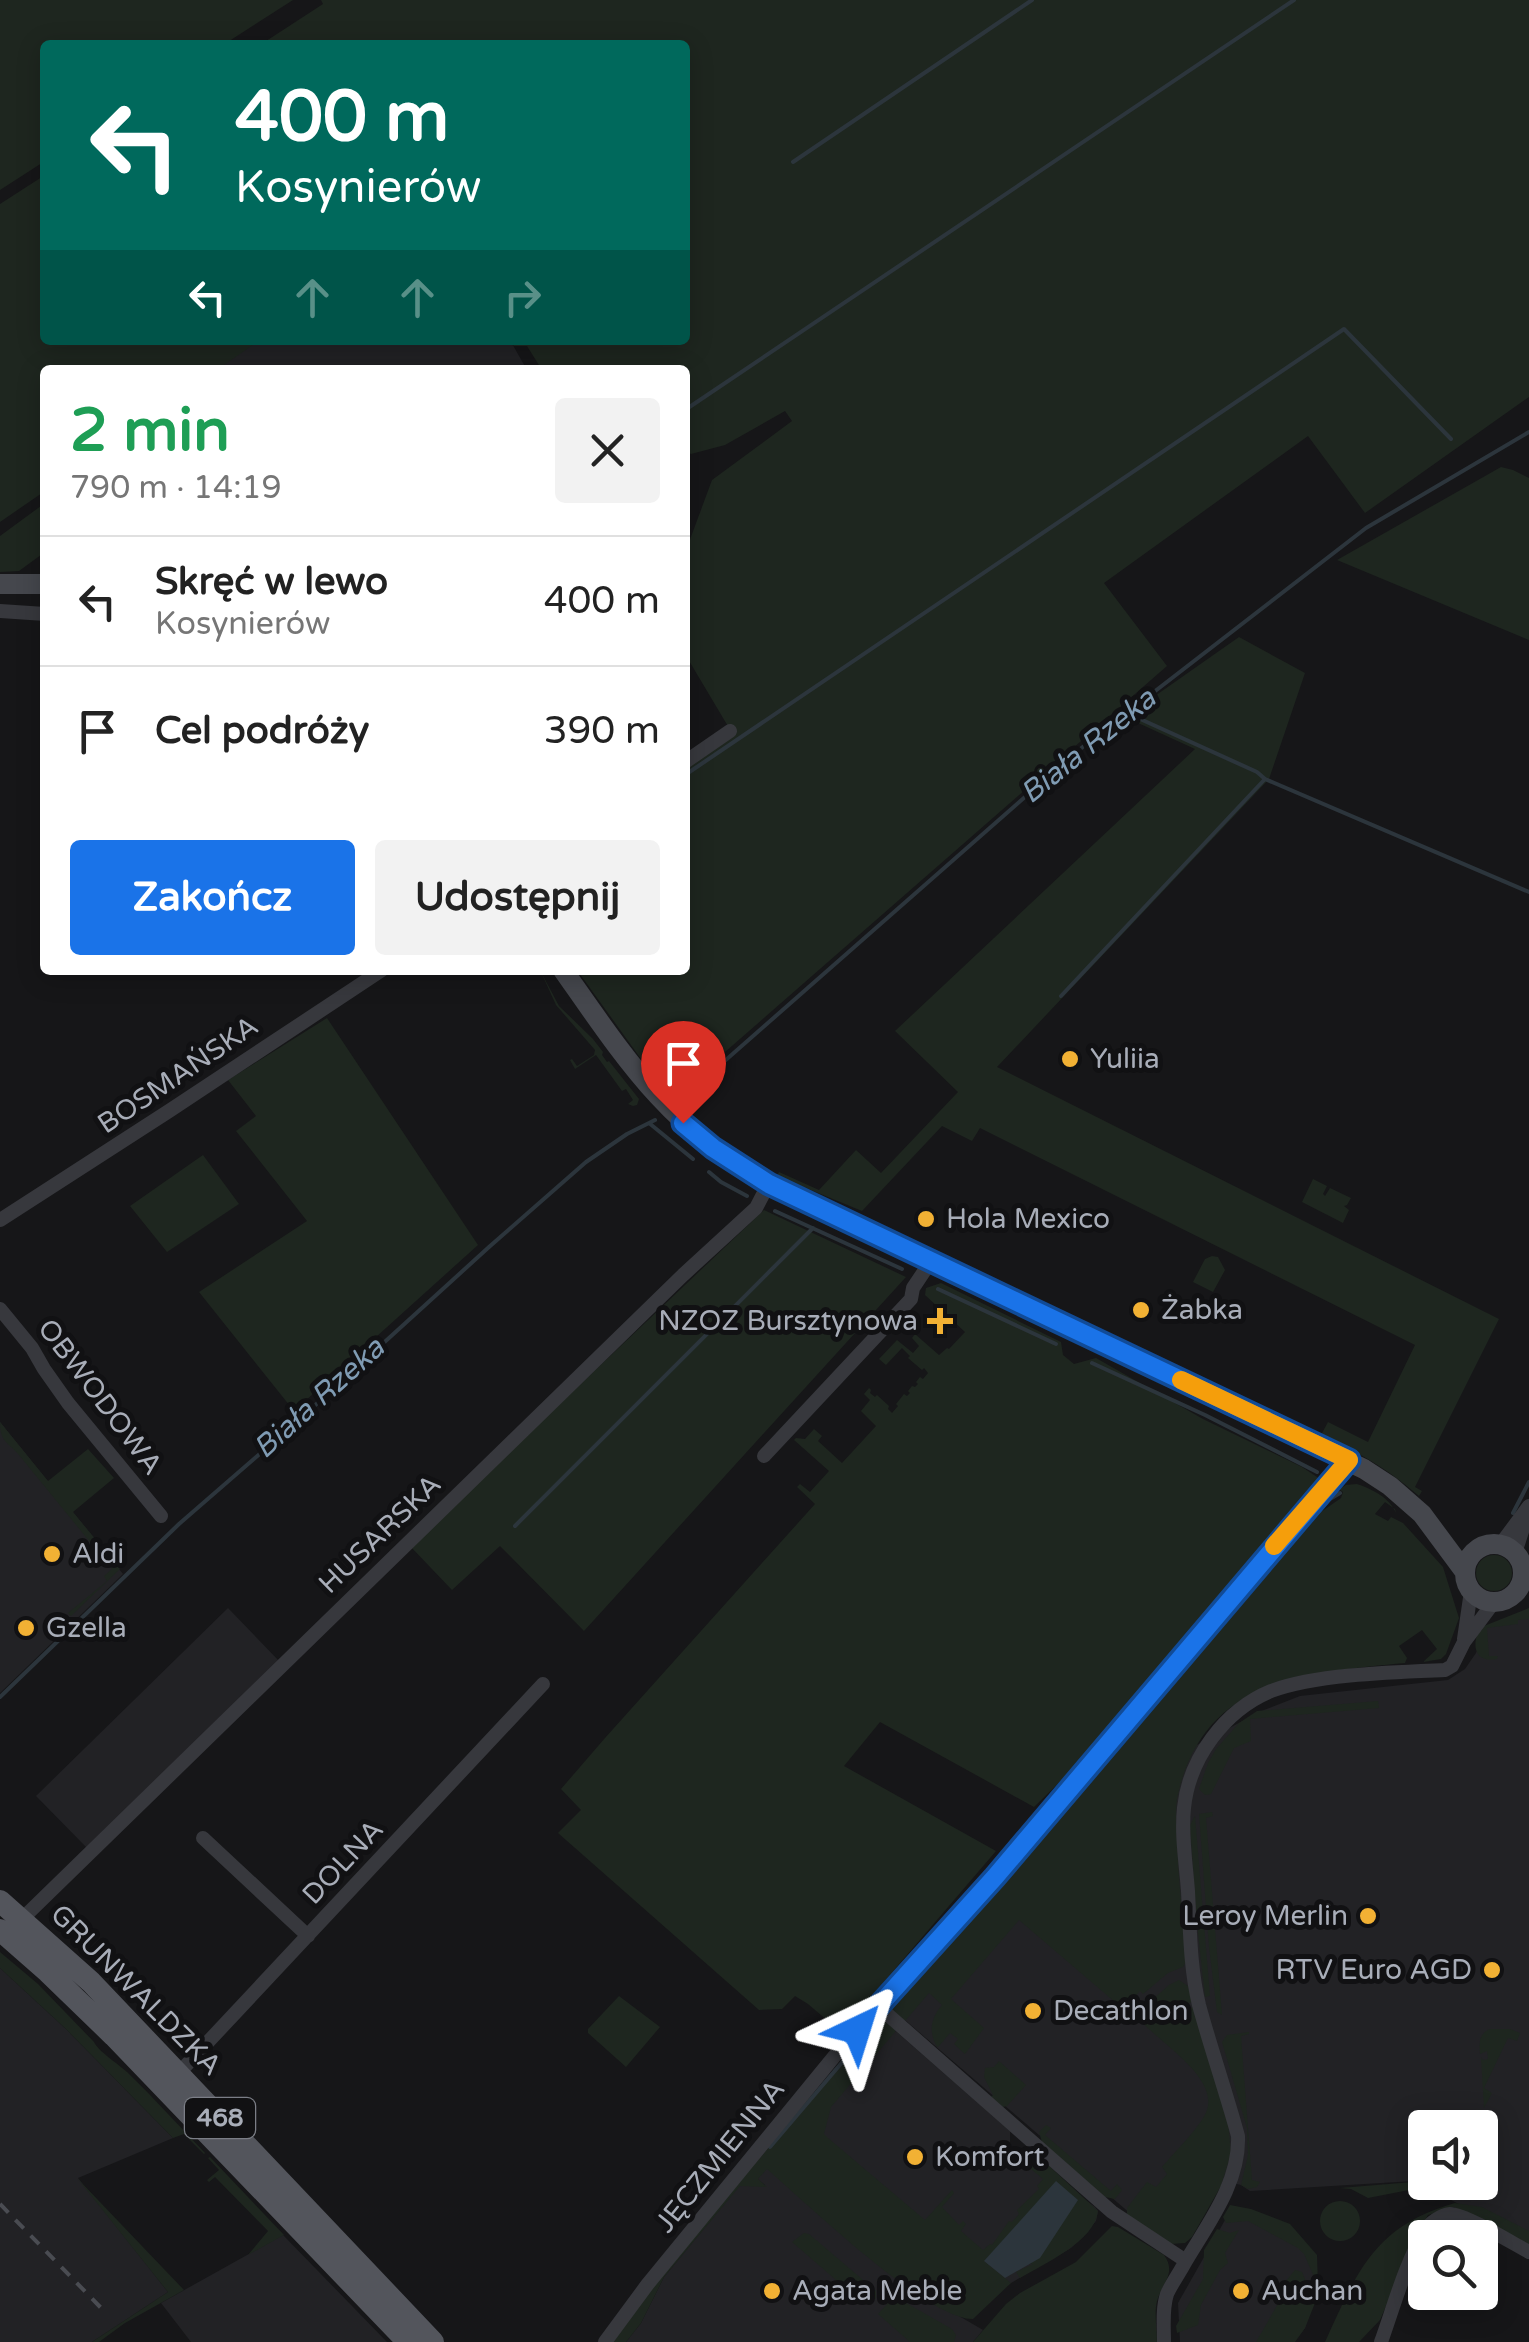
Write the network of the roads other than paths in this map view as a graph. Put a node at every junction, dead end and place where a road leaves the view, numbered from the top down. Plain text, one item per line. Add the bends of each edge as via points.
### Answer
1 (0, 584) edge
2 (40, 584) edge
3 (0, 611) edge
4 (40, 614) edge
5 (730, 731) dead end
6 (690, 759) edge
7 (374, 975) edge
8 (567, 975) edge
9 (769, 1184) junction
10 (0, 1220) edge
11 (930, 1261) junction
12 (0, 1309) edge
13 (764, 1456) dead end
14 (1349, 1460) junction
15 (1529, 1509) edge
16 (160, 1516) dead end
17 (1432, 1524) junction
18 (1476, 1551) junction
19 (1517, 1561) edge
20 (1468, 1581) junction
21 (1512, 1597) edge
22 (1464, 1642) junction
23 (544, 1684) dead end
24 (204, 1838) dead end
25 (0, 1901) edge
26 (22, 1919) junction
27 (0, 1930) edge
28 (308, 1936) junction
29 (878, 2006) junction
30 (178, 2074) junction
31 (1529, 2252) edge
32 (1186, 2261) junction
33 (408, 2342) edge
34 (433, 2342) edge
35 (605, 2342) edge
36 (1164, 2342) edge
37 (1381, 2342) edge

1 - 2 main road
3 - 4 street
5 - 6 street
7 - 10 street, BOSMAŃSKA
8 - 9 main road via 668,1108
9 - 11 main road
9 - 26 street, HUSARSKA via 756,1208
11 - 13 street via 911,1299
11 - 14 main road
12 - 16 street, OBWODOWA
14 - 17 main road
14 - 29 street, JĘCZMIENNA
15 - 19 street
17 - 18 main road
17 - 20 main road
18 - 19 main road via 1492,1545
18 - 20 main road via 1468,1560
19 - 21 main road via 1522,1581
20 - 21 main road via 1485,1601
20 - 22 street
21 - 22 street
22 - 32 street via 1445,1670 1308,1682 1252,1700 1218,1731 1190,1779 1183,1831 1194,1972 1239,2152 1226,2193
23 - 28 street, DOLNA
24 - 28 street
25 - 26 main road, GRUNWALDZKA / 468
26 - 30 main road, GRUNWALDZKA / 468
27 - 33 main road, GRUNWALDZKA / 468 via 114,2036
28 - 30 street, DOLNA
29 - 32 street via 1112,2212
29 - 35 street, JĘCZMIENNA
30 - 34 main road, GRUNWALDZKA / 468
31 - 37 street via 1463,2217 1440,2217 1425,2230
32 - 36 street via 1167,2294

